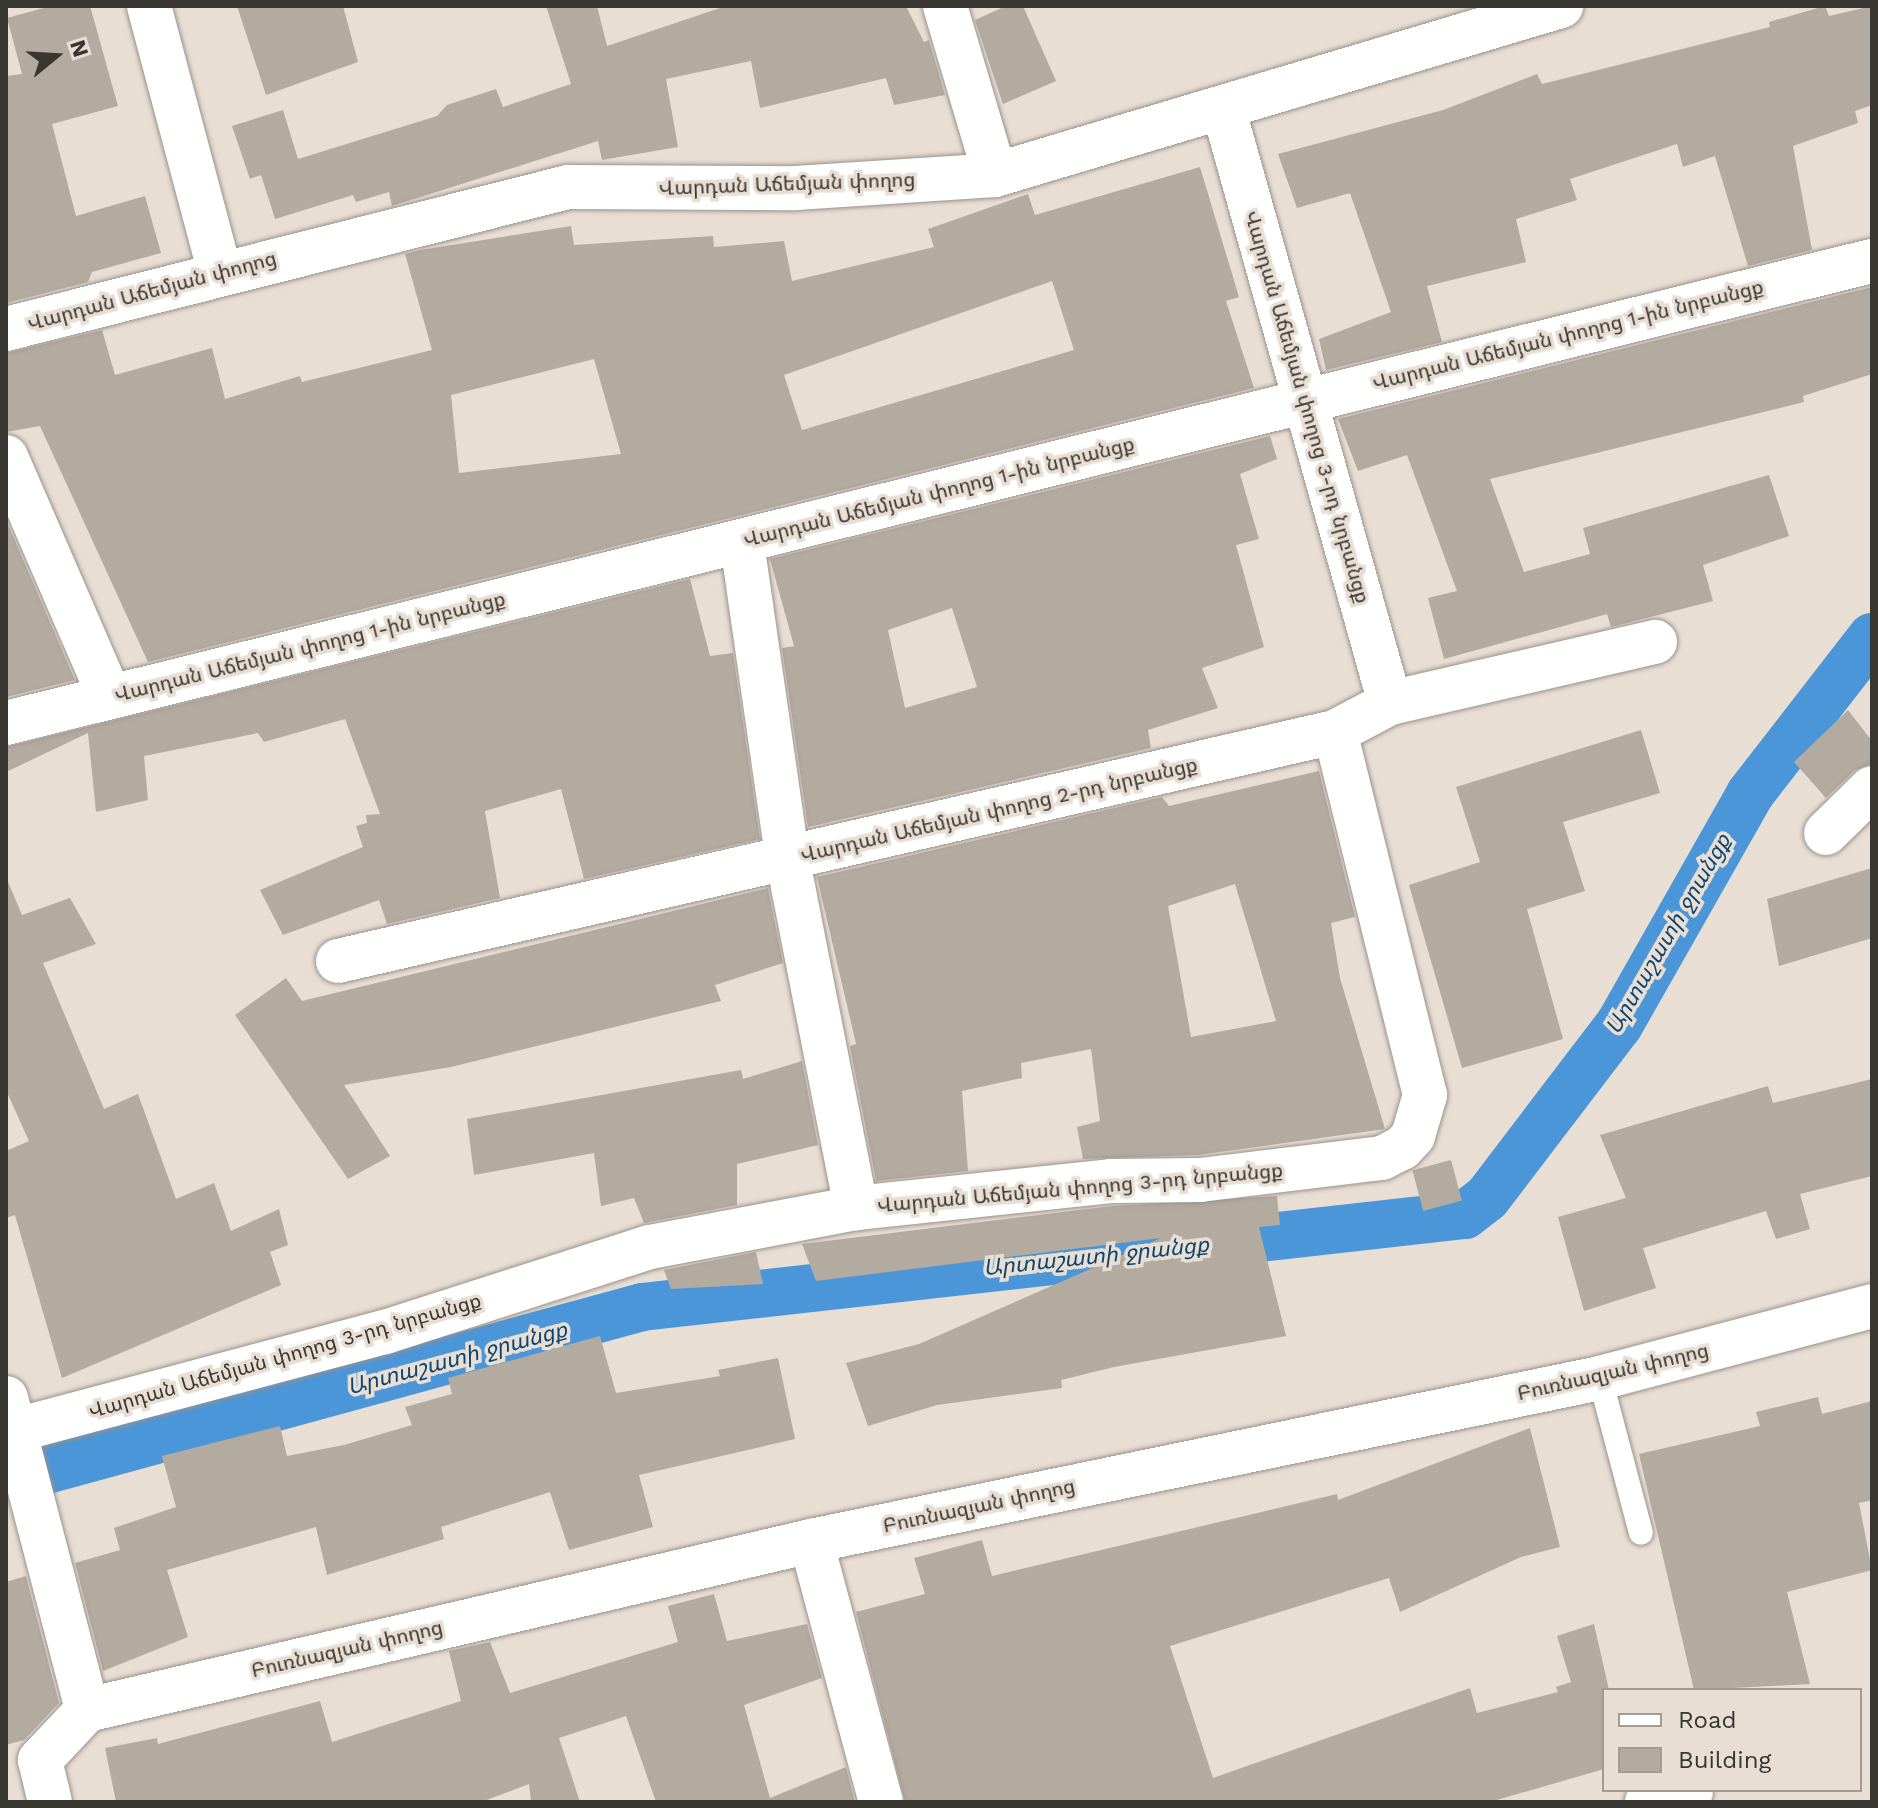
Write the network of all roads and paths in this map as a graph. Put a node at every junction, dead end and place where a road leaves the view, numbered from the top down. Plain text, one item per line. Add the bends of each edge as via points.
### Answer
1 (149, 6) edge
2 (945, 6) edge
3 (1561, 6) edge
4 (1224, 111) junction
5 (995, 175) junction
6 (1872, 261) edge
7 (220, 272) junction
8 (6, 329) edge
9 (1305, 398) junction
10 (6, 457) edge
11 (742, 543) junction
12 (1655, 642) dead end
13 (109, 695) junction
14 (1390, 703) junction
15 (6, 723) edge
16 (1335, 732) junction
17 (1872, 788) edge
18 (1826, 833) dead end
19 (788, 861) junction
20 (338, 961) dead end
21 (856, 1208) junction
22 (1872, 1306) edge
23 (1600, 1378) junction
24 (11, 1414) edge
25 (1641, 1533) dead end
26 (811, 1541) junction
27 (87, 1710) junction
28 (1691, 1795) edge
29 (50, 1802) edge
30 (881, 1802) edge
31 (1647, 1802) edge

1 - 7 street
2 - 5 street
3 - 4 street, Վարդան Աճեմյան փողոց
4 - 5 street, Վարդան Աճեմյան փողոց
4 - 9 street, Վարդան Աճեմյան փողոց 3-րդ նրբանցք
5 - 7 street, Վարդան Աճեմյան փողոց via 796,188 568,187
6 - 9 street, Վարդան Աճեմյան փողոց 1-ին նրբանցք
7 - 8 street, Վարդան Աճեմյան փողոց
9 - 11 street, Վարդան Աճեմյան փողոց 1-ին նրբանցք
9 - 14 street, Վարդան Աճեմյան փողոց 3-րդ նրբանցք
10 - 13 street
11 - 13 street, Վարդան Աճեմյան փողոց 1-ին նրբանցք
11 - 19 street
12 - 14 street, Վարդան Աճեմյան փողոց 2-րդ նրբանցք
13 - 15 street, Վարդան Աճեմյան փողոց 1-ին նրբանցք
14 - 16 street, Վարդան Աճեմյան փողոց 2-րդ նրբանցք
16 - 19 street, Վարդան Աճեմյան փողոց 2-րդ նրբանցք
16 - 21 street, Վարդան Աճեմյան փողոց 3-րդ նրբանցք via 1425,1095 1413,1136 1402,1148 1382,1158 1200,1180 1111,1181
17 - 18 street
19 - 20 street, Վարդան Աճեմյան փողոց 2-րդ նրբանցք
19 - 21 street
21 - 24 street, Վարդան Աճեմյան փողոց 3-րդ նրբանցք via 650,1247 385,1332
22 - 23 street, Բուռնազյան փողոց
23 - 25 lane
23 - 26 street, Բուռնազյան փողոց
24 - 27 street
26 - 27 street, Բուռնազյան փողոց
26 - 30 street
27 - 29 street via 40,1760
28 - 31 street

